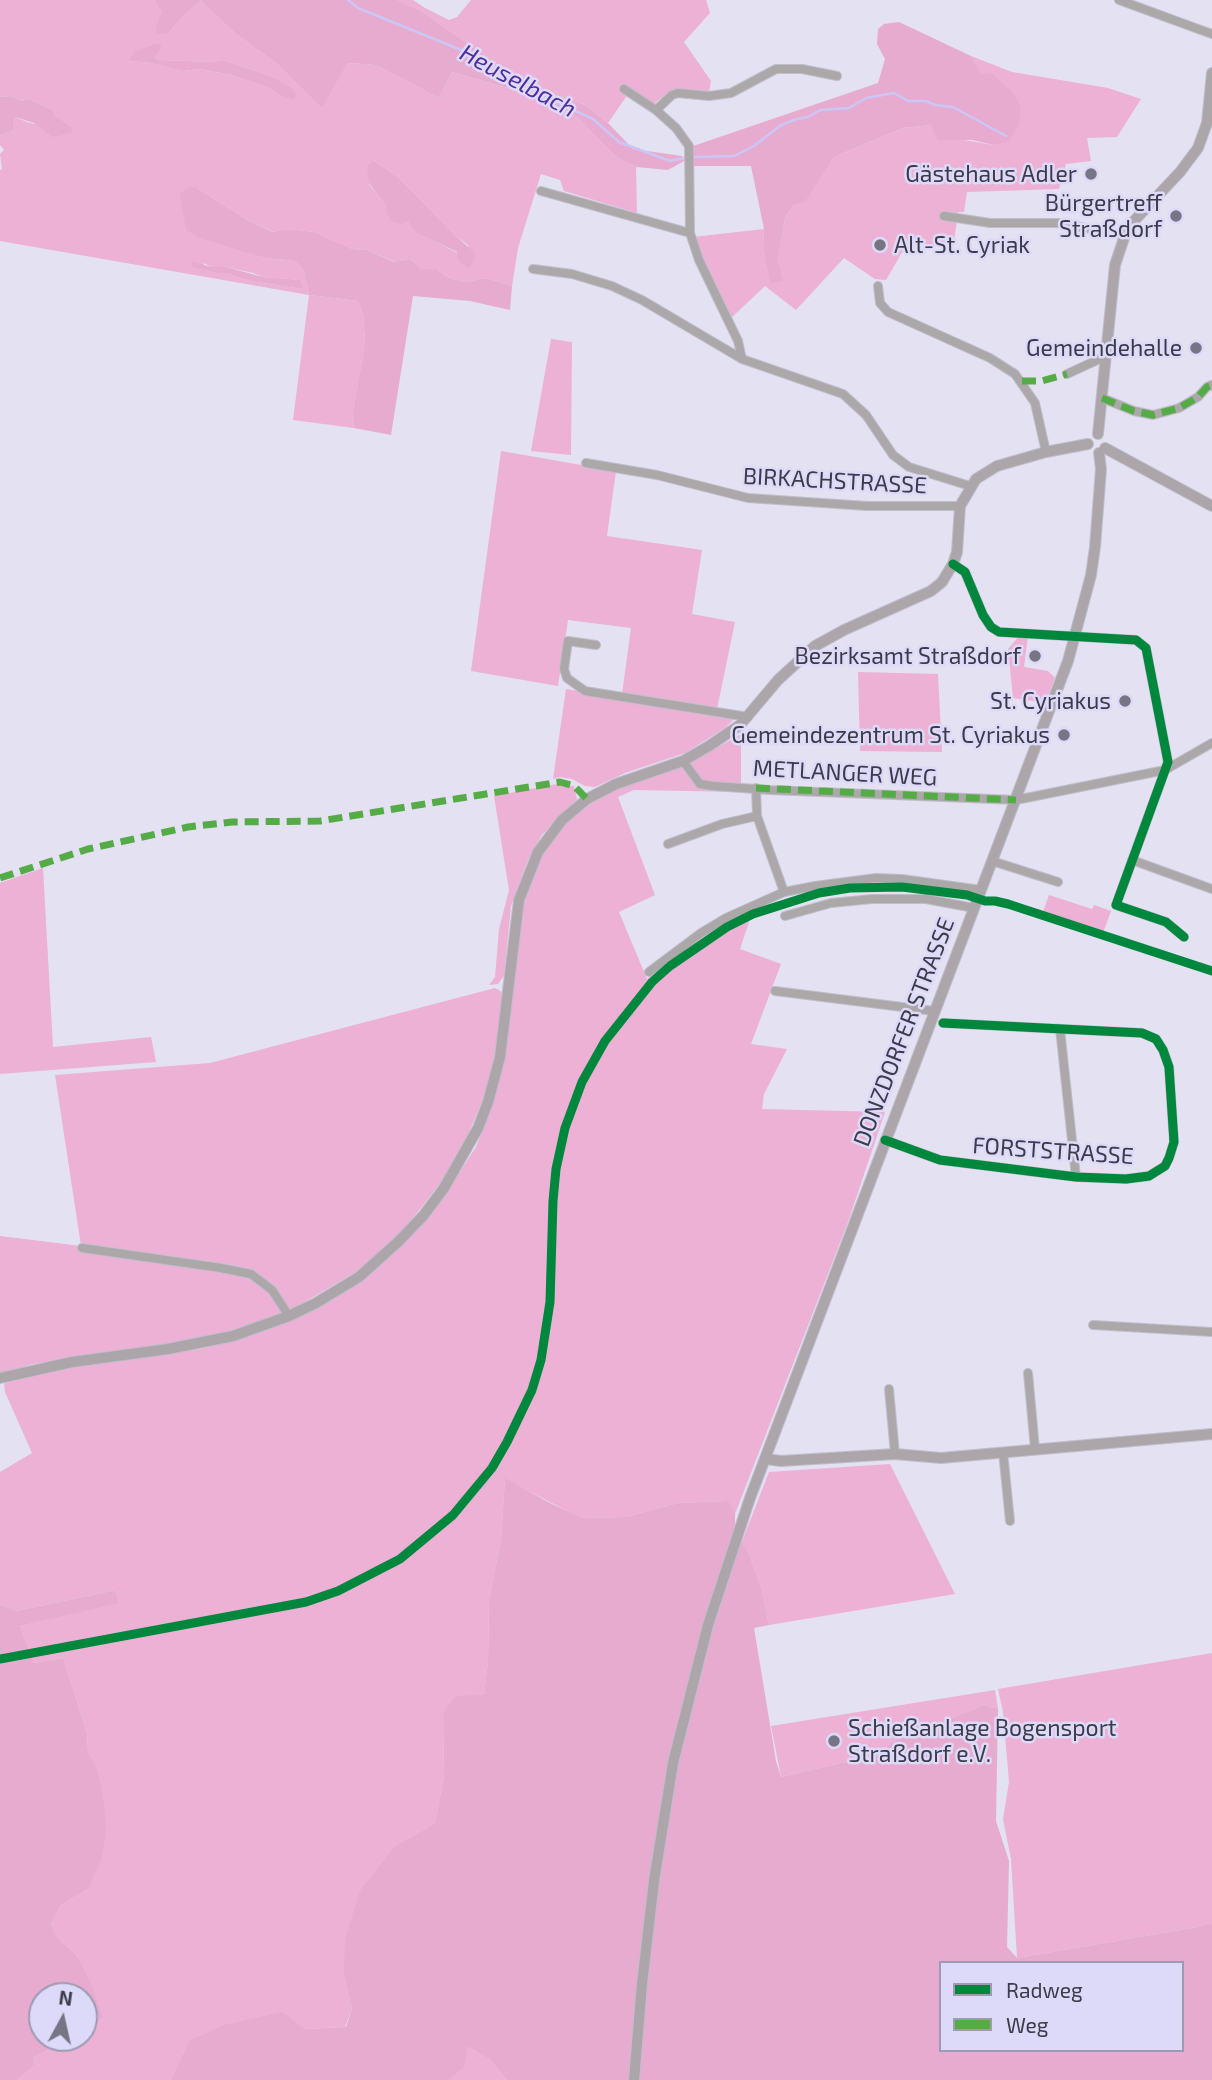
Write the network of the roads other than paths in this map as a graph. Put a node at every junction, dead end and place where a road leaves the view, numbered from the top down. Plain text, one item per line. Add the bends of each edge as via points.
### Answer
1 (1119, 0) edge
2 (1212, 34) edge
3 (1212, 73) edge
4 (837, 76) dead end
5 (624, 89) dead end
6 (656, 110) junction
7 (541, 191) dead end
8 (944, 216) dead end
9 (690, 233) junction
10 (1125, 235) junction
11 (533, 270) dead end
12 (878, 286) dead end
13 (1106, 356) junction
14 (742, 359) junction
15 (1067, 374) dead end
16 (1212, 385) edge
17 (1102, 398) junction
18 (1098, 435) junction
19 (1088, 444) junction
20 (1102, 450) junction
21 (1046, 452) junction
22 (586, 463) dead end
23 (971, 486) junction
24 (960, 506) junction
25 (1212, 506) edge
26 (953, 564) junction
27 (1075, 637) junction
28 (597, 645) dead end
29 (748, 717) junction
30 (1212, 743) edge
31 (684, 761) junction
32 (1165, 770) junction
33 (756, 788) junction
34 (1016, 800) junction
35 (757, 816) junction
36 (668, 844) dead end
37 (1132, 860) junction
38 (992, 861) junction
39 (1058, 882) dead end
40 (1212, 889) edge
41 (981, 890) junction
42 (784, 892) junction
43 (974, 908) junction
44 (785, 916) dead end
45 (1184, 937) dead end
46 (649, 972) dead end
47 (775, 991) dead end
48 (933, 1011) junction
49 (943, 1023) dead end
50 (1060, 1029) junction
51 (885, 1140) junction
52 (1076, 1177) junction
53 (82, 1248) dead end
54 (289, 1316) junction
55 (1093, 1325) dead end
56 (1212, 1332) edge
57 (1028, 1373) dead end
58 (0, 1377) edge
59 (889, 1389) dead end
60 (1212, 1434) edge
61 (1035, 1449) junction
62 (1003, 1452) junction
63 (895, 1454) junction
64 (766, 1459) junction
65 (1010, 1521) dead end
66 (634, 2080) edge

1 - 2 street
3 - 10 main road via 1207,123 1198,148
4 - 6 street via 776,69 731,93 678,93
5 - 6 street
6 - 9 street via 689,146
7 - 9 street
8 - 10 street via 990,223 1058,223
9 - 14 street
10 - 13 main road via 1115,265
11 - 14 street via 572,274 612,286
12 - 21 street via 880,303 888,312 1015,374 1035,403
13 - 15 street
13 - 17 main road
14 - 23 street via 843,394 866,415 893,455 909,467
16 - 17 street via 1179,408 1153,415
17 - 18 main road
18 - 19 main road
18 - 20 main road via 1105,439
19 - 20 main road via 1092,451
19 - 21 main road
20 - 25 main road
20 - 27 main road, DONZDORFER STRASSE via 1096,547
21 - 23 main road via 998,466
22 - 24 street, BIRKACHSTRASSE via 748,498 867,506
23 - 24 main road
24 - 26 main road
26 - 27 street via 965,572 983,615 999,632
26 - 29 main road via 931,591 815,646 778,680
27 - 32 street via 1136,640 1146,648 1167,751
27 - 34 main road, DONZDORFER STRASSE
28 - 29 street via 568,640 564,669 567,678 585,691
29 - 31 main road
30 - 32 street, METLANGER WEG
31 - 33 street, METLANGER WEG via 700,783
31 - 54 main road via 587,799 548,836 519,901 500,1057 488,1102 462,1159 399,1241 359,1277
32 - 34 street, METLANGER WEG
32 - 37 street
33 - 34 street, METLANGER WEG
33 - 35 street
34 - 38 main road, DONZDORFER STRASSE
35 - 36 street
35 - 42 street
37 - 40 street
37 - 45 street via 1116,905 1166,922
38 - 39 street
38 - 41 main road, DONZDORFER STRASSE
41 - 42 street via 876,878
41 - 43 main road, DONZDORFER STRASSE
42 - 46 street via 726,918
43 - 44 street via 926,899 872,899 831,903
43 - 48 main road, DONZDORFER STRASSE
47 - 48 street
48 - 51 main road, DONZDORFER STRASSE
49 - 50 street, FORSTSTRASSE
50 - 52 street
50 - 52 street, FORSTSTRASSE via 1142,1033 1156,1039 1169,1067 1174,1143 1165,1166 1149,1176 1126,1179
51 - 52 street, FORSTSTRASSE via 940,1160
51 - 64 main road, DONZDORFER STRASSE
53 - 54 street via 251,1275 272,1290
54 - 58 main road via 233,1336
55 - 56 street
57 - 61 street
59 - 63 street
60 - 61 main road
61 - 62 main road
62 - 63 main road via 941,1458
62 - 65 street
63 - 64 main road
64 - 66 main road, DONZDORFER STRASSE via 711,1614 673,1763 654,1881

